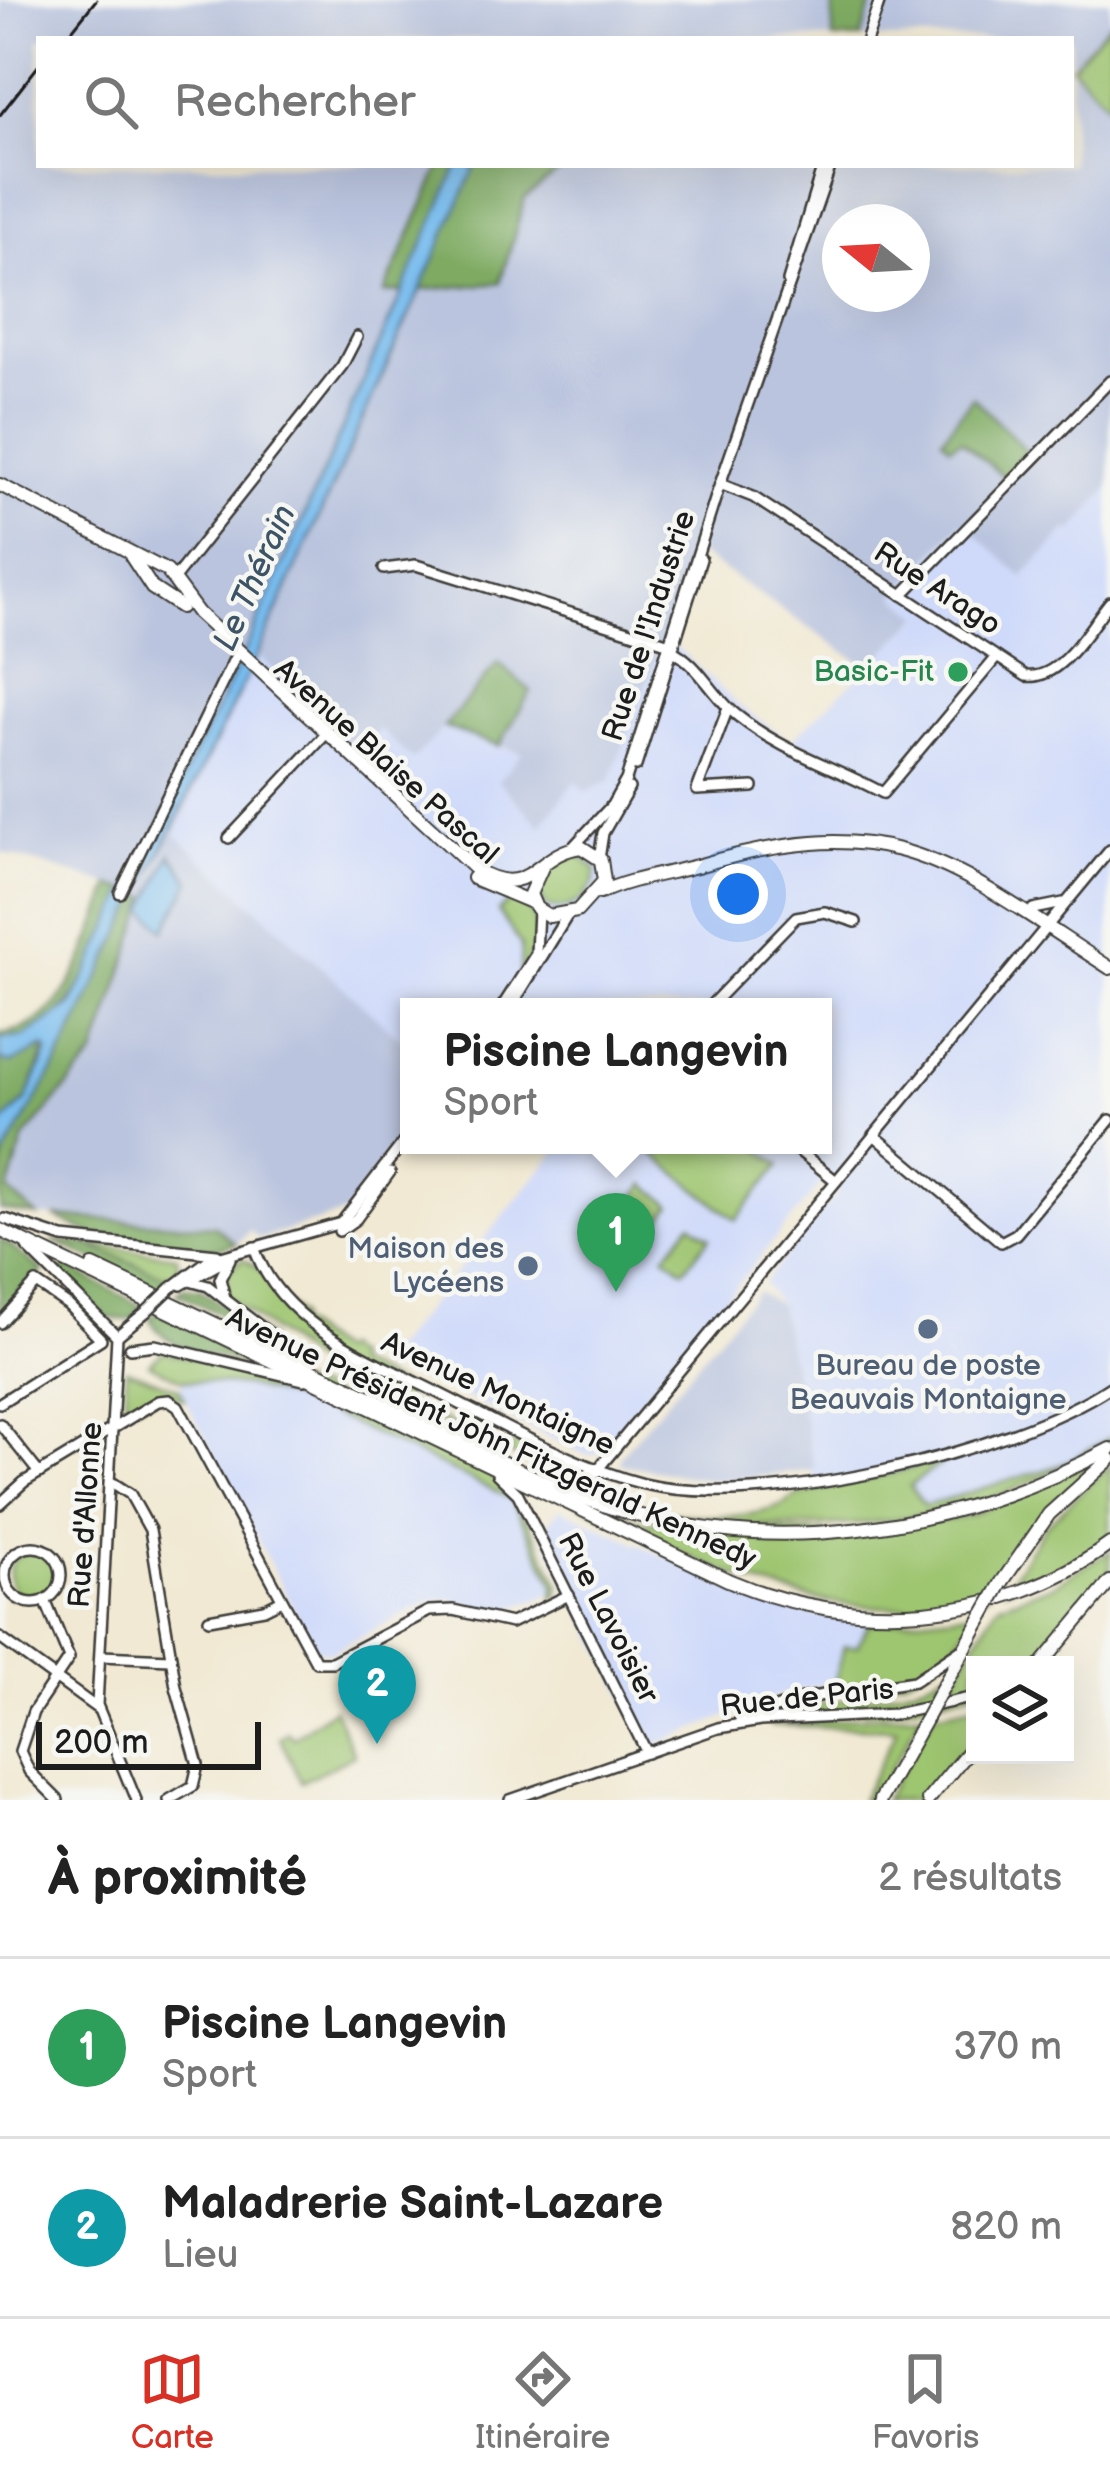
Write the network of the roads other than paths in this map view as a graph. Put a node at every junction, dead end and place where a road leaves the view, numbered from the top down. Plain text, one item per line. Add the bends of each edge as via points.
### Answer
1 (880, 0) edge
2 (869, 35) edge
3 (826, 168) edge
4 (358, 337) dead end
5 (1110, 381) edge
6 (722, 485) junction
7 (2, 486) edge
8 (185, 561) junction
9 (384, 568) dead end
10 (156, 572) junction
11 (169, 585) junction
12 (902, 595) junction
13 (1110, 602) edge
14 (671, 647) junction
15 (238, 655) junction
16 (997, 657) junction
17 (728, 708) junction
18 (324, 736) junction
19 (752, 787) dead end
20 (230, 838) dead end
21 (573, 847) junction
22 (1110, 850) edge
23 (602, 863) junction
24 (543, 865) junction
25 (1076, 891) junction
26 (120, 893) dead end
27 (593, 899) junction
28 (536, 906) junction
29 (1034, 909) junction
30 (567, 916) junction
31 (856, 922) dead end
32 (1048, 924) junction
33 (1110, 958) edge
34 (1110, 968) edge
35 (511, 998) edge
36 (512, 998) edge
37 (718, 998) edge
38 (1110, 1120) edge
39 (874, 1135) junction
40 (400, 1149) edge
41 (803, 1154) edge
42 (836, 1181) junction
43 (2, 1224) edge
44 (255, 1250) junction
45 (189, 1253) junction
46 (229, 1256) junction
47 (197, 1265) junction
48 (181, 1283) junction
49 (229, 1302) junction
50 (148, 1312) junction
51 (0, 1324) edge
52 (120, 1334) junction
53 (134, 1342) junction
54 (118, 1377) junction
55 (334, 1381) junction
56 (315, 1382) junction
57 (1110, 1387) edge
58 (0, 1403) edge
59 (0, 1424) edge
60 (116, 1427) junction
61 (459, 1440) junction
62 (1110, 1449) edge
63 (473, 1458) junction
64 (1110, 1459) edge
65 (598, 1469) junction
66 (39, 1473) junction
67 (112, 1483) junction
68 (0, 1504) edge
69 (1110, 1544) edge
70 (1110, 1582) edge
71 (569, 1595) junction
72 (45, 1600) junction
73 (280, 1600) junction
74 (209, 1619) dead end
75 (0, 1638) edge
76 (971, 1638) junction
77 (1048, 1656) edge
78 (100, 1657) junction
79 (170, 1659) junction
80 (55, 1681) junction
81 (966, 1699) edge
82 (98, 1709) junction
83 (718, 1729) junction
84 (647, 1753) junction
85 (966, 1754) edge
86 (58, 1800) edge
87 (136, 1800) edge
88 (169, 1800) edge
89 (510, 1800) edge
90 (880, 1800) edge
91 (928, 1800) edge

1 - 2 street
3 - 6 street, Rue de l'Industrie
4 - 8 street
5 - 12 street
6 - 12 street, Rue Arago
6 - 14 street, Rue de l'Industrie
7 - 10 main road, Avenue Blaise Pascal
8 - 10 street
8 - 11 street
9 - 14 street via 416,565
10 - 11 main road, Avenue Blaise Pascal
10 - 11 main road, Avenue Blaise Pascal via 152,587
11 - 15 main road, Avenue Blaise Pascal
12 - 16 street, Rue Arago
13 - 16 street, Rue Arago via 1045,675 1026,676
14 - 17 street
14 - 21 street, Rue de l'Industrie via 622,789
14 - 23 street, Rue de l'Industrie via 627,793 602,836
15 - 18 main road, Avenue Blaise Pascal
15 - 26 street
16 - 17 street via 883,793 786,748
17 - 19 street via 697,790
18 - 20 street
18 - 24 main road, Avenue Blaise Pascal via 480,873 515,882
18 - 28 main road, Avenue Blaise Pascal via 476,880
21 - 23 main road
21 - 24 main road, Avenue Blaise Pascal
22 - 25 street
23 - 27 main road
23 - 29 main road via 633,878 780,836 848,834 938,855
24 - 28 main road, Avenue Blaise Pascal via 532,883
25 - 29 street via 1056,908
25 - 32 street
27 - 30 main road, Avenue Blaise Pascal
27 - 32 main road, Avenue Blaise Pascal via 765,847 851,840 932,859
28 - 30 main road, Avenue Blaise Pascal
28 - 35 street, Avenue Blaise Pascal via 536,953
29 - 32 main road
30 - 36 street, Avenue Blaise Pascal
31 - 37 street via 817,912 796,917
32 - 33 main road
32 - 34 main road
32 - 39 street
38 - 39 street via 1016,1234 1000,1242
39 - 42 street
40 - 44 street via 341,1223
41 - 42 street
42 - 65 street
43 - 45 street
43 - 52 street
43 - 55 main road, Avenue Président John Fitzgerald Kennedy
43 - 56 main road, Avenue Président John Fitzgerald Kennedy
44 - 46 street
44 - 65 street, Avenue Montaigne via 283,1298 355,1353
45 - 46 street
45 - 47 street
46 - 47 street
46 - 48 street
46 - 49 street via 220,1282
47 - 48 street
48 - 49 street
48 - 50 street, bridge
49 - 55 street
50 - 52 street
50 - 53 street
51 - 58 street via 33,1282 100,1341
52 - 53 street
52 - 53 street
52 - 54 street, Rue d'Allonne
53 - 54 street, Rue d'Allonne
53 - 56 street
54 - 60 street, Rue d'Allonne
55 - 61 main road, Avenue Président John Fitzgerald Kennedy
56 - 63 main road, Avenue Président John Fitzgerald Kennedy
57 - 65 street, Avenue Montaigne via 998,1441 779,1489 692,1492
59 - 66 street
60 - 66 street
60 - 67 street, Rue d'Allonne
60 - 73 street via 158,1401 176,1403
61 - 62 main road, Avenue Président John Fitzgerald Kennedy via 610,1507 779,1533 952,1515
61 - 65 main road via 569,1483 585,1482
63 - 69 main road, Avenue Président John Fitzgerald Kennedy via 739,1585 849,1612 926,1612 1000,1598
63 - 71 street, Rue Lavoisier via 515,1490
64 - 76 main road, bridge via 1058,1504
66 - 68 street
67 - 78 street, Rue d'Allonne
67 - 79 street via 130,1494 148,1523
70 - 77 main road
71 - 73 street via 511,1622 429,1611 325,1664 311,1658
71 - 84 street, Rue Lavoisier
72 - 72 street via 59,1584 58,1563 42,1548 21,1550 7,1565 8,1587 24,1601
72 - 80 street via 69,1655
73 - 74 street
75 - 80 street
76 - 83 street via 914,1681 798,1699
76 - 90 main road, bridge
78 - 79 street
78 - 82 street, Rue d'Allonne
79 - 88 street via 199,1770 193,1786
80 - 82 street
80 - 86 street via 32,1712 20,1750
81 - 83 street, Rue de Paris via 896,1714
82 - 87 street
83 - 84 street, Rue de Paris
84 - 89 street, Rue de Paris
85 - 91 main road

